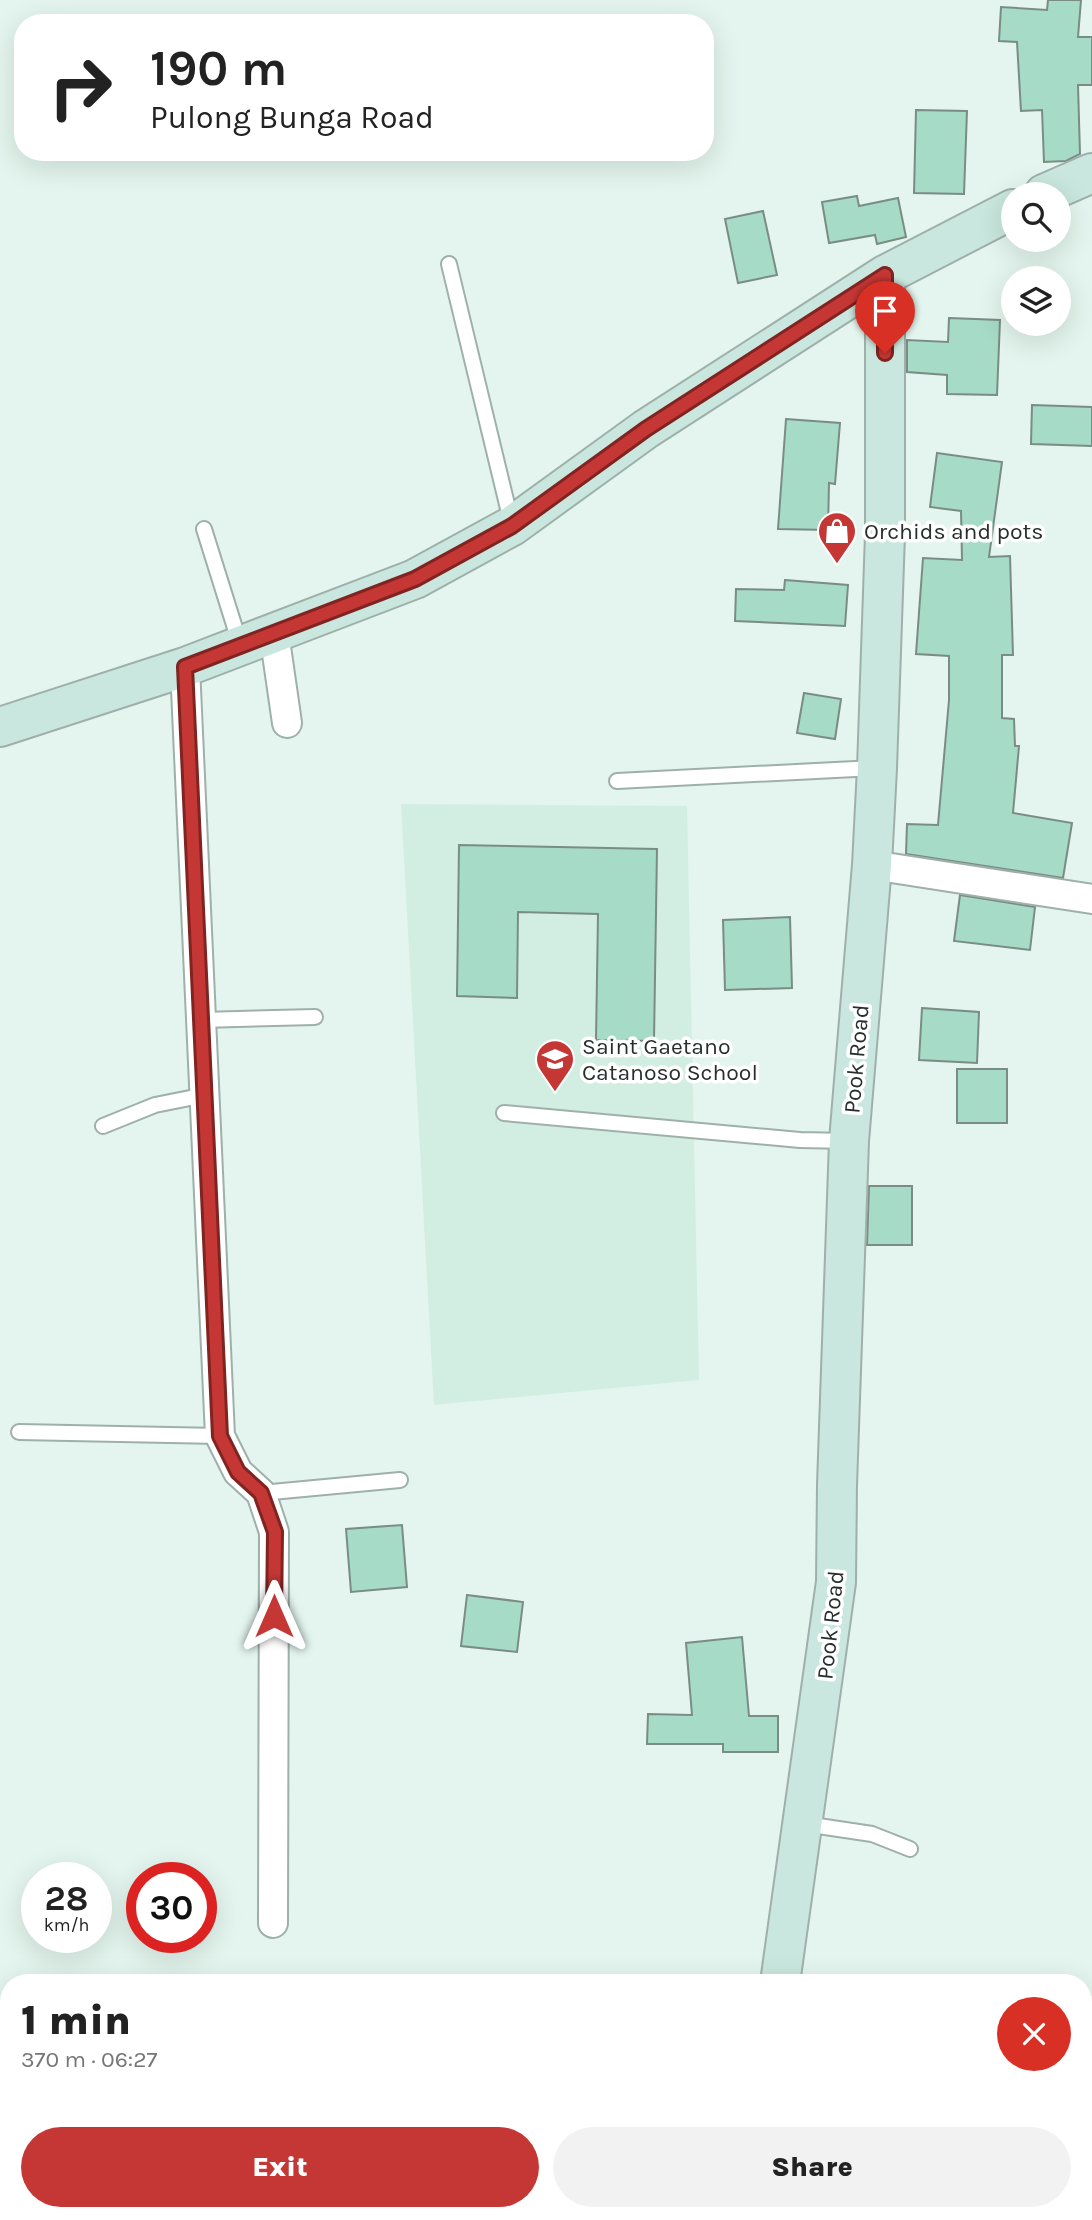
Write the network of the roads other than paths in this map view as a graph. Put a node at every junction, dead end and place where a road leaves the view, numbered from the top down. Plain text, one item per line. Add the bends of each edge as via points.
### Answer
1 (1092, 173) edge
2 (1071, 182) edge
3 (1001, 215) edge
4 (449, 264) dead end
5 (885, 275) junction
6 (512, 526) junction
7 (204, 529) dead end
8 (257, 639) junction
9 (185, 667) junction
10 (287, 723) dead end
11 (0, 727) edge
12 (877, 768) junction
13 (618, 781) dead end
14 (872, 864) junction
15 (1092, 899) edge
16 (315, 1017) dead end
17 (201, 1020) junction
18 (205, 1095) junction
19 (503, 1112) dead end
20 (103, 1126) dead end
21 (849, 1141) junction
22 (19, 1432) dead end
23 (220, 1436) junction
24 (400, 1480) dead end
25 (261, 1493) junction
26 (804, 1824) junction
27 (910, 1849) dead end
28 (273, 1923) dead end
29 (784, 1974) edge

1 - 2 main road
3 - 5 main road
4 - 6 lane
5 - 6 main road via 646,429
5 - 12 main road, Pook Road via 885,534
6 - 8 main road via 415,579
7 - 8 lane
8 - 9 main road
8 - 10 street
9 - 11 main road
9 - 17 street
12 - 13 lane
12 - 14 main road, Pook Road
14 - 15 street
14 - 21 main road, Pook Road
16 - 17 lane
17 - 18 street
18 - 20 lane via 155,1105
18 - 23 street
19 - 21 lane
21 - 26 main road, Pook Road via 836,1582
22 - 23 lane
23 - 25 street via 238,1472
24 - 25 lane
25 - 28 street via 275,1532
26 - 27 lane via 872,1833
26 - 29 main road, Pook Road

